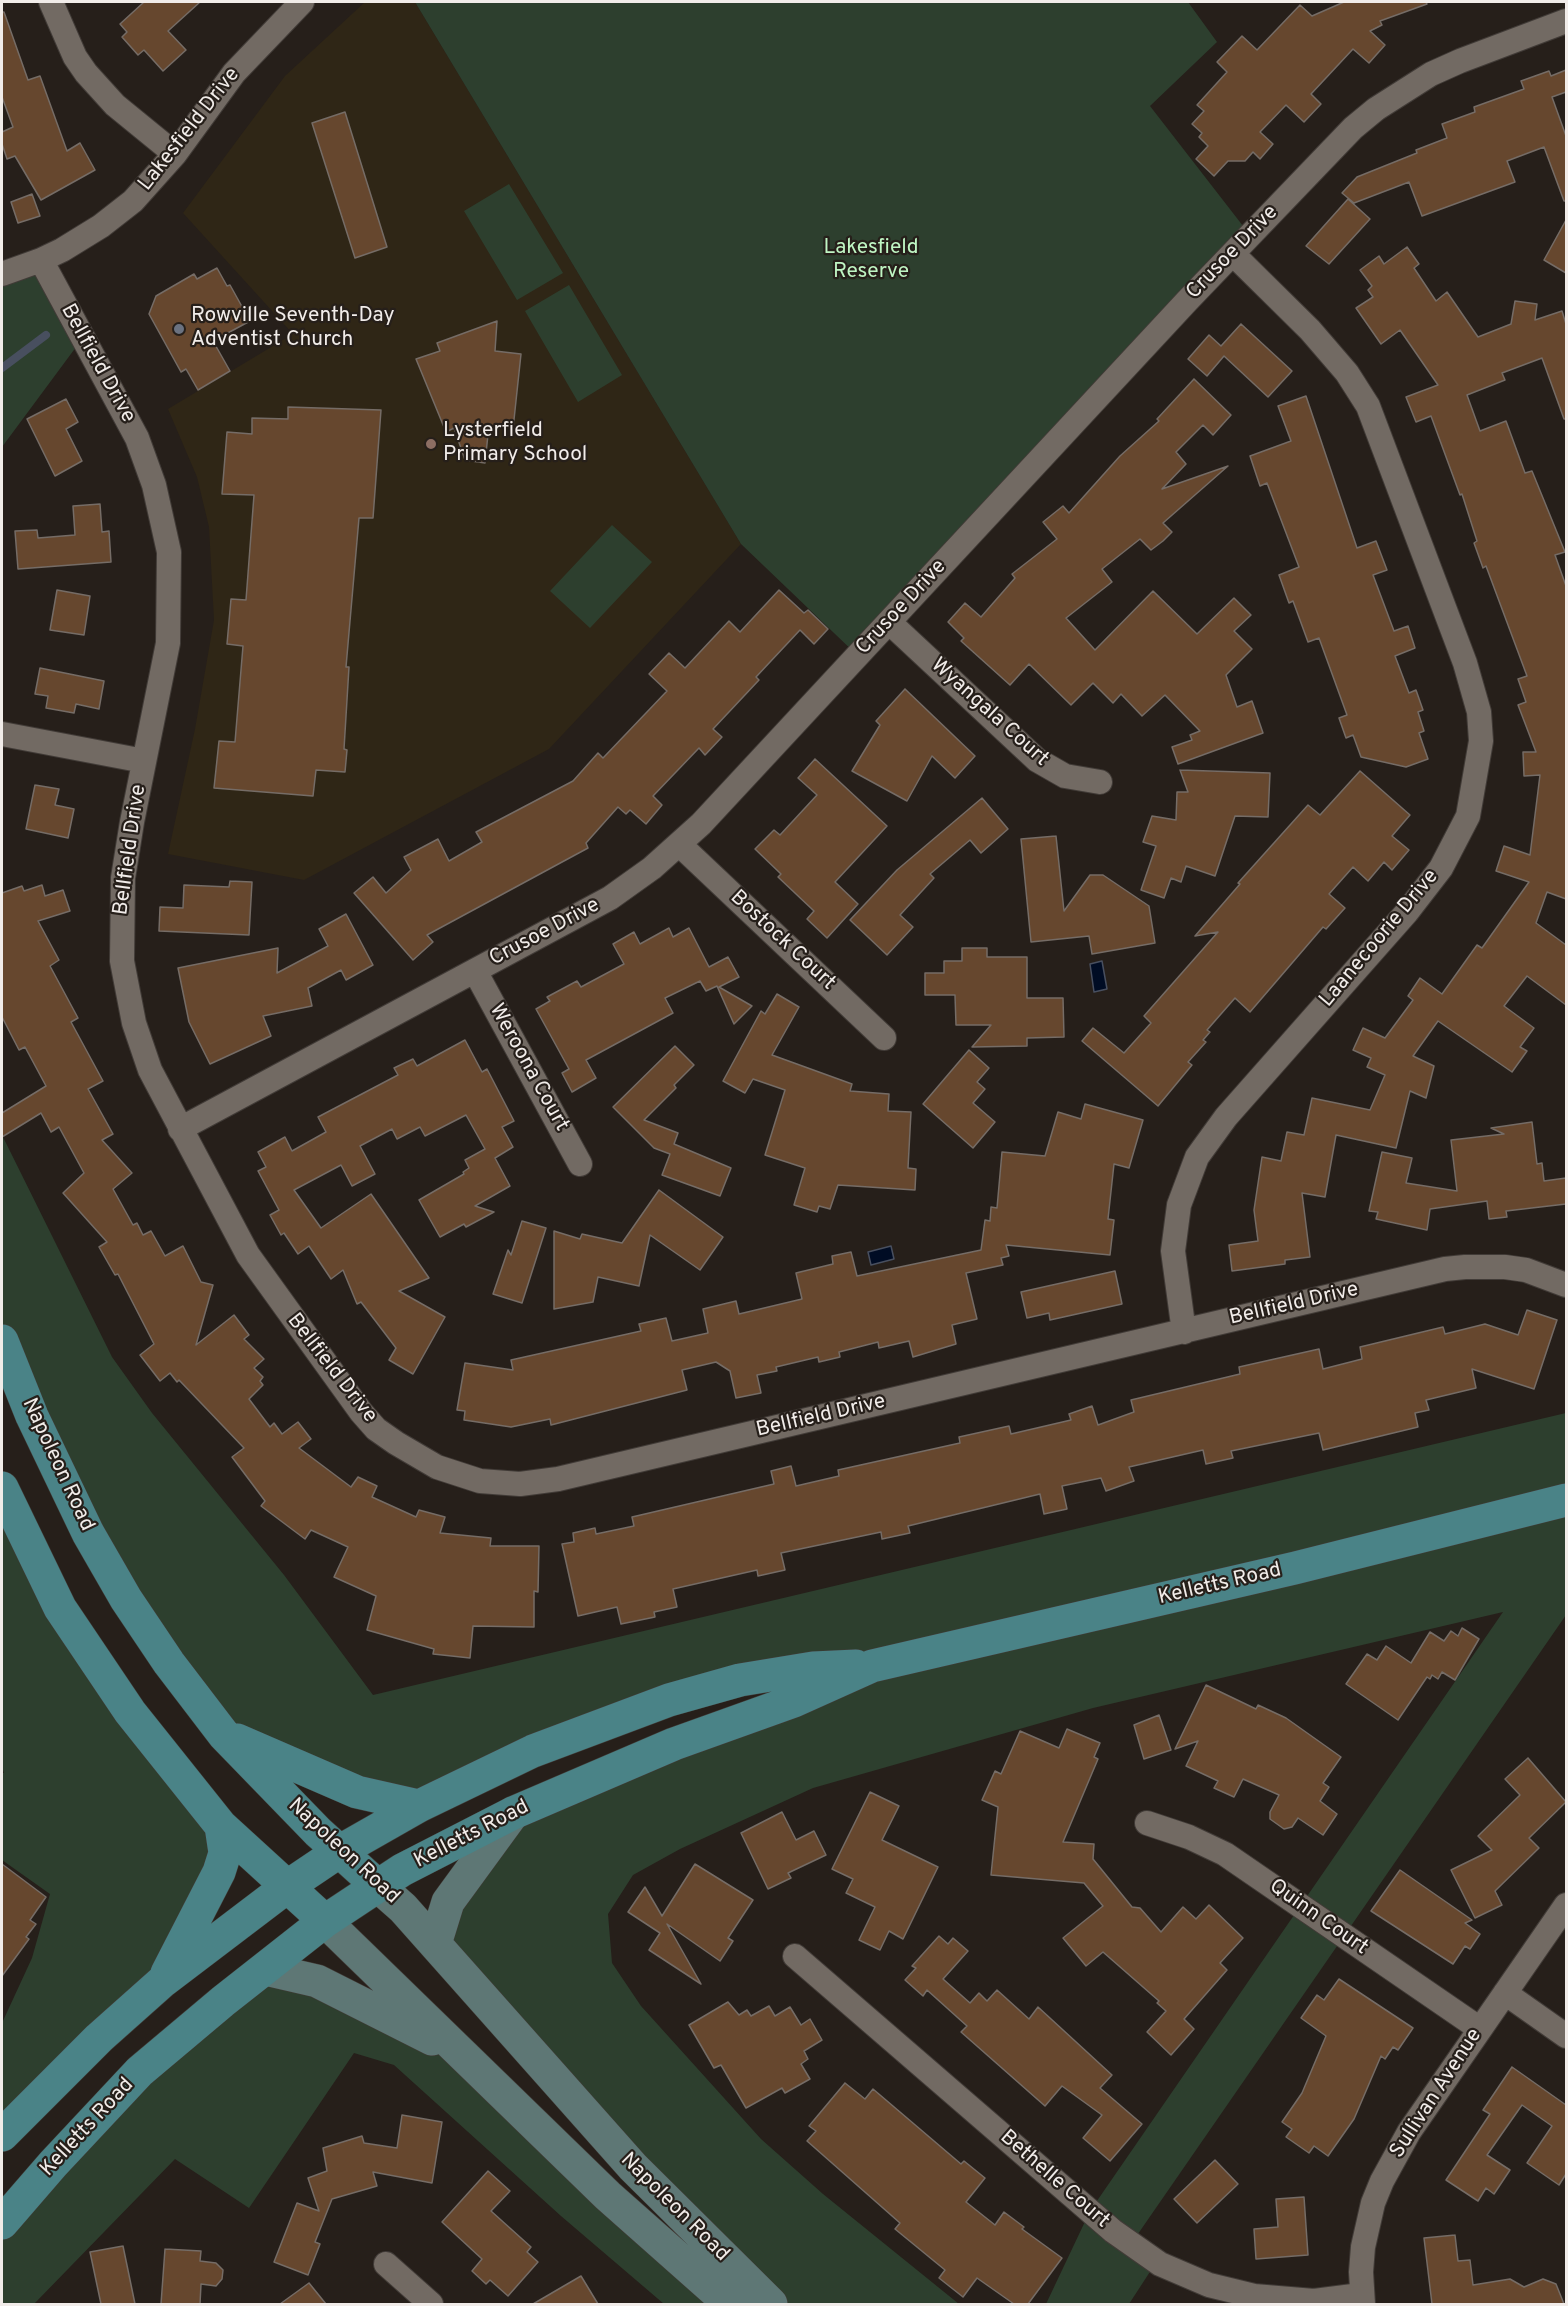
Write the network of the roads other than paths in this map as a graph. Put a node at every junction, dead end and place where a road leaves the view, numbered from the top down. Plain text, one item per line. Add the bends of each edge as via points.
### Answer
1 (51, 2) edge
2 (302, 2) edge
3 (1566, 21) edge
4 (175, 154) junction
5 (1233, 254) junction
6 (41, 260) junction
7 (2, 274) edge
8 (890, 622) junction
9 (2, 734) edge
10 (144, 761) junction
11 (1100, 782) dead end
12 (680, 845) junction
13 (475, 971) junction
14 (884, 1038) dead end
15 (180, 1129) junction
16 (580, 1164) dead end
17 (1566, 1285) edge
18 (1184, 1332) junction
19 (2, 1341) edge
20 (2, 1488) edge
21 (1566, 1500) edge
22 (872, 1666) junction
23 (224, 1735) junction
24 (419, 1806) junction
25 (513, 1813) junction
26 (1147, 1823) dead end
27 (221, 1826) junction
28 (340, 1851) junction
29 (288, 1886) junction
30 (378, 1886) junction
31 (1566, 1905) edge
32 (326, 1921) junction
33 (435, 1944) junction
34 (795, 1956) dead end
35 (265, 1969) junction
36 (163, 1981) junction
37 (1505, 1993) junction
38 (1480, 2030) junction
39 (1566, 2036) edge
40 (458, 2052) junction
41 (2, 2135) edge
42 (2, 2223) edge
43 (386, 2264) dead end
44 (1362, 2300) edge
45 (431, 2304) edge
46 (730, 2304) edge
47 (771, 2304) edge

1 - 4 street via 86,73 115,105
2 - 4 street, Lakesfield Drive via 234,73
3 - 5 street, Crusoe Drive via 1431,74 1376,109 1330,150
4 - 6 street, Lakesfield Drive via 133,201 101,226
5 - 8 street, Crusoe Drive
5 - 18 street, Laanecoorie Drive via 1310,330 1347,373 1368,406 1466,663 1479,712 1481,741 1468,816 1441,868 1407,912 1226,1117 1197,1157 1179,1205 1173,1251
6 - 7 street, Lakesfield Drive
6 - 10 street, Bellfield Drive via 137,438 169,552 170,624
8 - 11 street, Wyangala Court via 1038,760 1065,776
8 - 12 street, Crusoe Drive
9 - 10 street
10 - 15 street, Bellfield Drive via 123,878 122,961 141,1046
12 - 13 street, Crusoe Drive via 610,898
12 - 14 street, Bostock Court
13 - 15 street, Crusoe Drive
13 - 16 street, Weroona Court
15 - 18 street, Bellfield Drive via 248,1255 361,1412 376,1429 413,1454 437,1467 480,1481 520,1484 568,1477
17 - 18 street, Bellfield Drive via 1526,1270 1465,1267
19 - 23 main road, Napoleon Road via 32,1416 88,1533 169,1663
20 - 27 main road, Napoleon Road via 41,1571 94,1661
21 - 22 main road, Kelletts Road via 1295,1568
22 - 24 main road, Kelletts Road via 813,1668 740,1680 669,1700 533,1751
22 - 25 main road, Kelletts Road
23 - 24 main road via 357,1792
23 - 28 main road, Napoleon Road
24 - 28 main road, Kelletts Road
25 - 30 main road, Kelletts Road
25 - 33 main road via 448,1902
26 - 38 street, Quinn Court via 1225,1854
27 - 29 main road, Napoleon Road
27 - 36 main road via 225,1853 219,1872
28 - 29 main road, Kelletts Road
28 - 30 main road, Napoleon Road
29 - 32 main road, Napoleon Road
29 - 36 main road, Kelletts Road
30 - 32 main road, Kelletts Road
30 - 33 main road, Napoleon Road
31 - 37 street, Sullivan Avenue
32 - 35 main road, Kelletts Road
32 - 40 main road, Napoleon Road
33 - 47 main road, Napoleon Road via 633,2167
34 - 44 street, Bethelle Court via 1113,2231 1160,2264 1209,2285 1254,2296
35 - 40 main road via 317,1981
35 - 42 main road, Kelletts Road via 140,2071
36 - 41 main road, Kelletts Road via 99,2038
37 - 38 street, Sullivan Avenue
37 - 39 street
38 - 44 street, Sullivan Avenue via 1409,2132 1382,2181 1366,2227 1360,2272
40 - 46 main road, Napoleon Road via 608,2196
43 - 45 street

